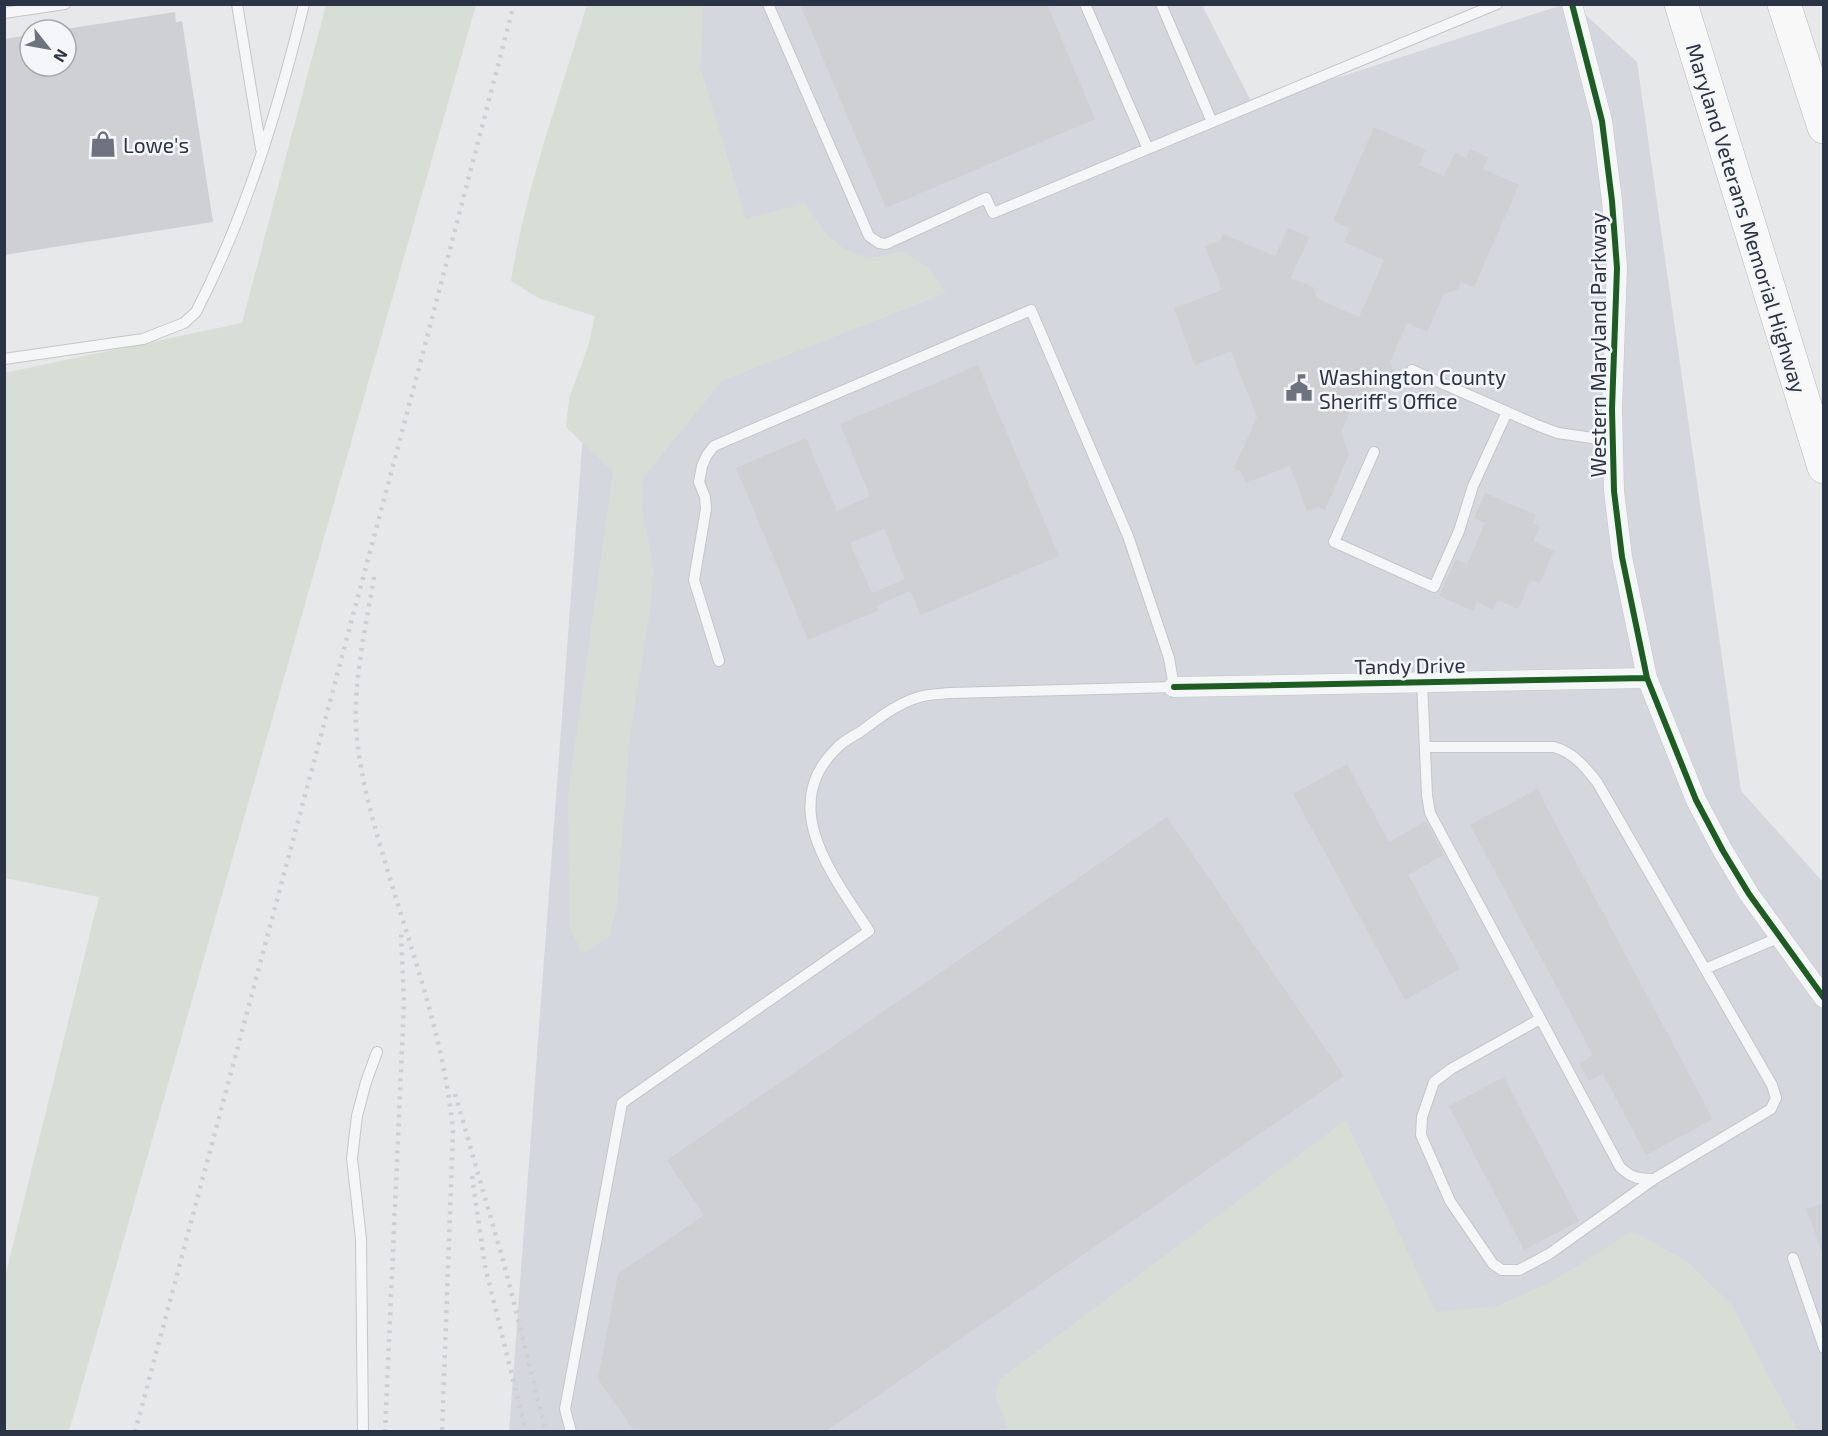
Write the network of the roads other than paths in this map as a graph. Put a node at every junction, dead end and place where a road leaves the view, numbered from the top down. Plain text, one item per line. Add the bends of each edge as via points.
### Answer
1 (65, 4) edge
2 (237, 4) edge
3 (304, 4) edge
4 (768, 4) edge
5 (1085, 4) edge
6 (1161, 4) edge
7 (1497, 4) edge
8 (1572, 4) edge
9 (1681, 4) edge
10 (1784, 4) edge
11 (24, 8) edge
12 (4, 13) edge
13 (1212, 122) junction
14 (1824, 127) edge
15 (1148, 149) junction
16 (262, 153) junction
17 (4, 359) edge
18 (1412, 370) dead end
19 (1507, 412) junction
20 (1613, 441) junction
21 (1374, 452) dead end
22 (1824, 466) edge
23 (719, 661) dead end
24 (1647, 678) junction
25 (1422, 681) junction
26 (1174, 687) junction
27 (1425, 747) junction
28 (1780, 937) junction
29 (1705, 969) junction
30 (1824, 998) edge
31 (1540, 1019) junction
32 (377, 1052) dead end
33 (1654, 1179) junction
34 (1792, 1258) dead end
35 (1824, 1348) edge
36 (363, 1431) edge
37 (571, 1431) edge

1 - 11 lane
2 - 16 lane
3 - 16 lane
4 - 15 lane via 869,236 879,243 886,244 986,198 993,213
5 - 15 lane
6 - 13 lane
7 - 13 lane
8 - 20 street, Western Maryland Parkway via 1602,121 1612,201 1617,268
9 - 22 highway, Maryland Veterans Memorial Highway
10 - 14 highway
11 - 12 lane
13 - 15 lane
16 - 17 lane via 203,298 196,312 184,322 143,339
18 - 19 lane
19 - 20 lane via 1558,433
19 - 21 lane via 1434,587 1334,542
20 - 24 street, Western Maryland Parkway via 1622,557
23 - 26 lane via 694,580 706,509 699,482 702,466 714,446 1031,310 1128,536 1169,658
24 - 25 street, Tandy Drive
24 - 28 street, Western Maryland Parkway via 1696,800 1717,841
25 - 26 street, Tandy Drive
25 - 27 lane
26 - 37 lane via 921,696 901,703 838,747 820,768 809,810 819,850 869,931 622,1103 565,1408
27 - 29 lane via 1554,747 1567,751 1597,782
27 - 31 lane via 1430,813
28 - 29 lane
28 - 30 street, Western Maryland Parkway
29 - 33 lane via 1776,1098 1771,1109
31 - 33 lane via 1620,1167 1629,1176
31 - 33 lane via 1434,1082 1422,1117 1421,1135 1450,1201 1493,1264 1502,1270 1519,1270 1549,1254
32 - 36 lane via 357,1116 352,1158 361,1239
34 - 35 lane

